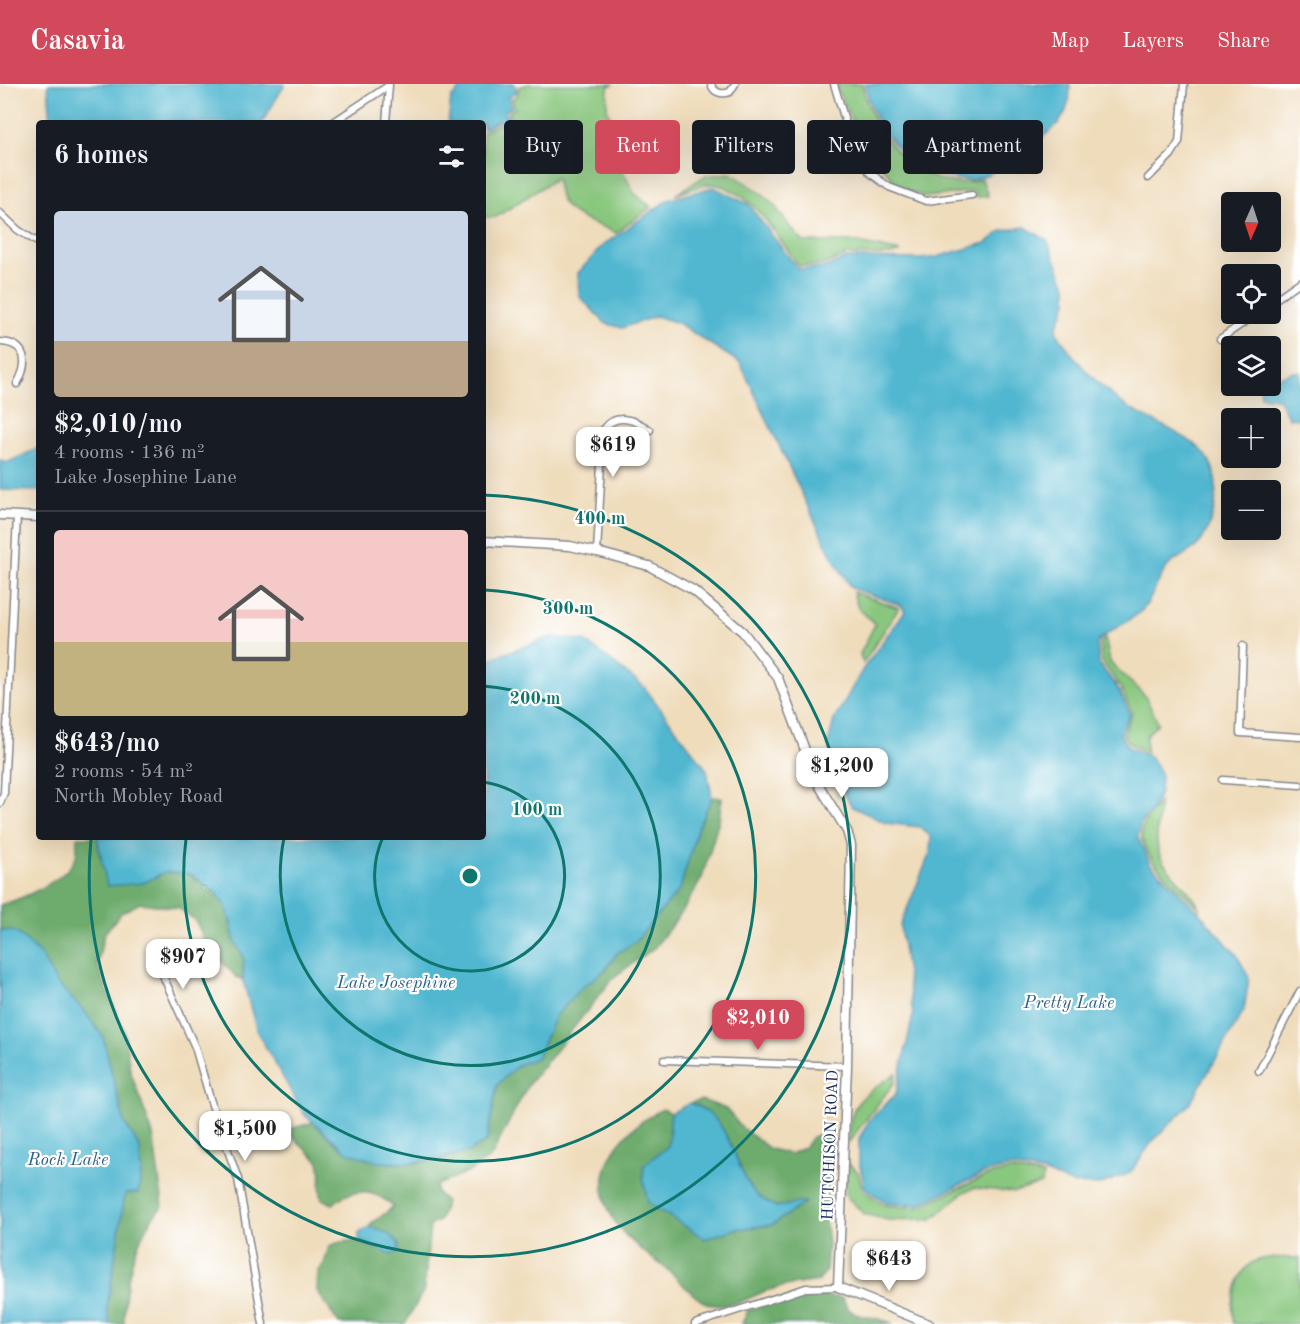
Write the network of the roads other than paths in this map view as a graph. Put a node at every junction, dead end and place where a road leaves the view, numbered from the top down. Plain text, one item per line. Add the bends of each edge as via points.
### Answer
1 (711, 84) edge
2 (735, 84) edge
3 (834, 84) edge
4 (1184, 84) edge
5 (389, 85) edge
6 (336, 120) edge
7 (386, 120) edge
8 (1148, 178) dead end
9 (972, 195) dead end
10 (0, 213) edge
11 (36, 241) edge
12 (1300, 282) edge
13 (1281, 295) edge
14 (1242, 324) edge
15 (1220, 339) dead end
16 (0, 342) edge
17 (16, 384) dead end
18 (650, 430) dead end
19 (0, 515) edge
20 (17, 516) junction
21 (36, 517) edge
22 (486, 541) edge
23 (597, 552) junction
24 (1243, 646) dead end
25 (1300, 737) edge
26 (1222, 780) dead end
27 (1300, 785) edge
28 (0, 803) edge
29 (164, 978) dead end
30 (1300, 991) edge
31 (664, 1060) dead end
32 (847, 1066) junction
33 (1259, 1071) dead end
34 (838, 1287) junction
35 (263, 1324) edge
36 (695, 1324) edge
37 (929, 1324) edge

1 - 2 street via 722,93 730,92
3 - 9 street via 849,134 870,173 889,187 926,201
4 - 8 street via 1179,142
5 - 6 street
5 - 7 street
10 - 11 street
12 - 13 street
14 - 15 street
16 - 17 street via 12,342 23,353 22,374
18 - 23 street via 617,419 604,429
19 - 20 street
20 - 21 street
20 - 28 street
22 - 23 street, HUTCHISON ROAD via 570,546
23 - 32 street, HUTCHISON ROAD via 649,566 693,590 743,632 778,678 817,782 847,831 851,845
24 - 25 street via 1240,733
26 - 27 street
29 - 35 street via 195,1047 238,1179
30 - 33 street
31 - 32 street
32 - 34 street, HUTCHISON ROAD
34 - 36 street via 806,1288
34 - 37 street

